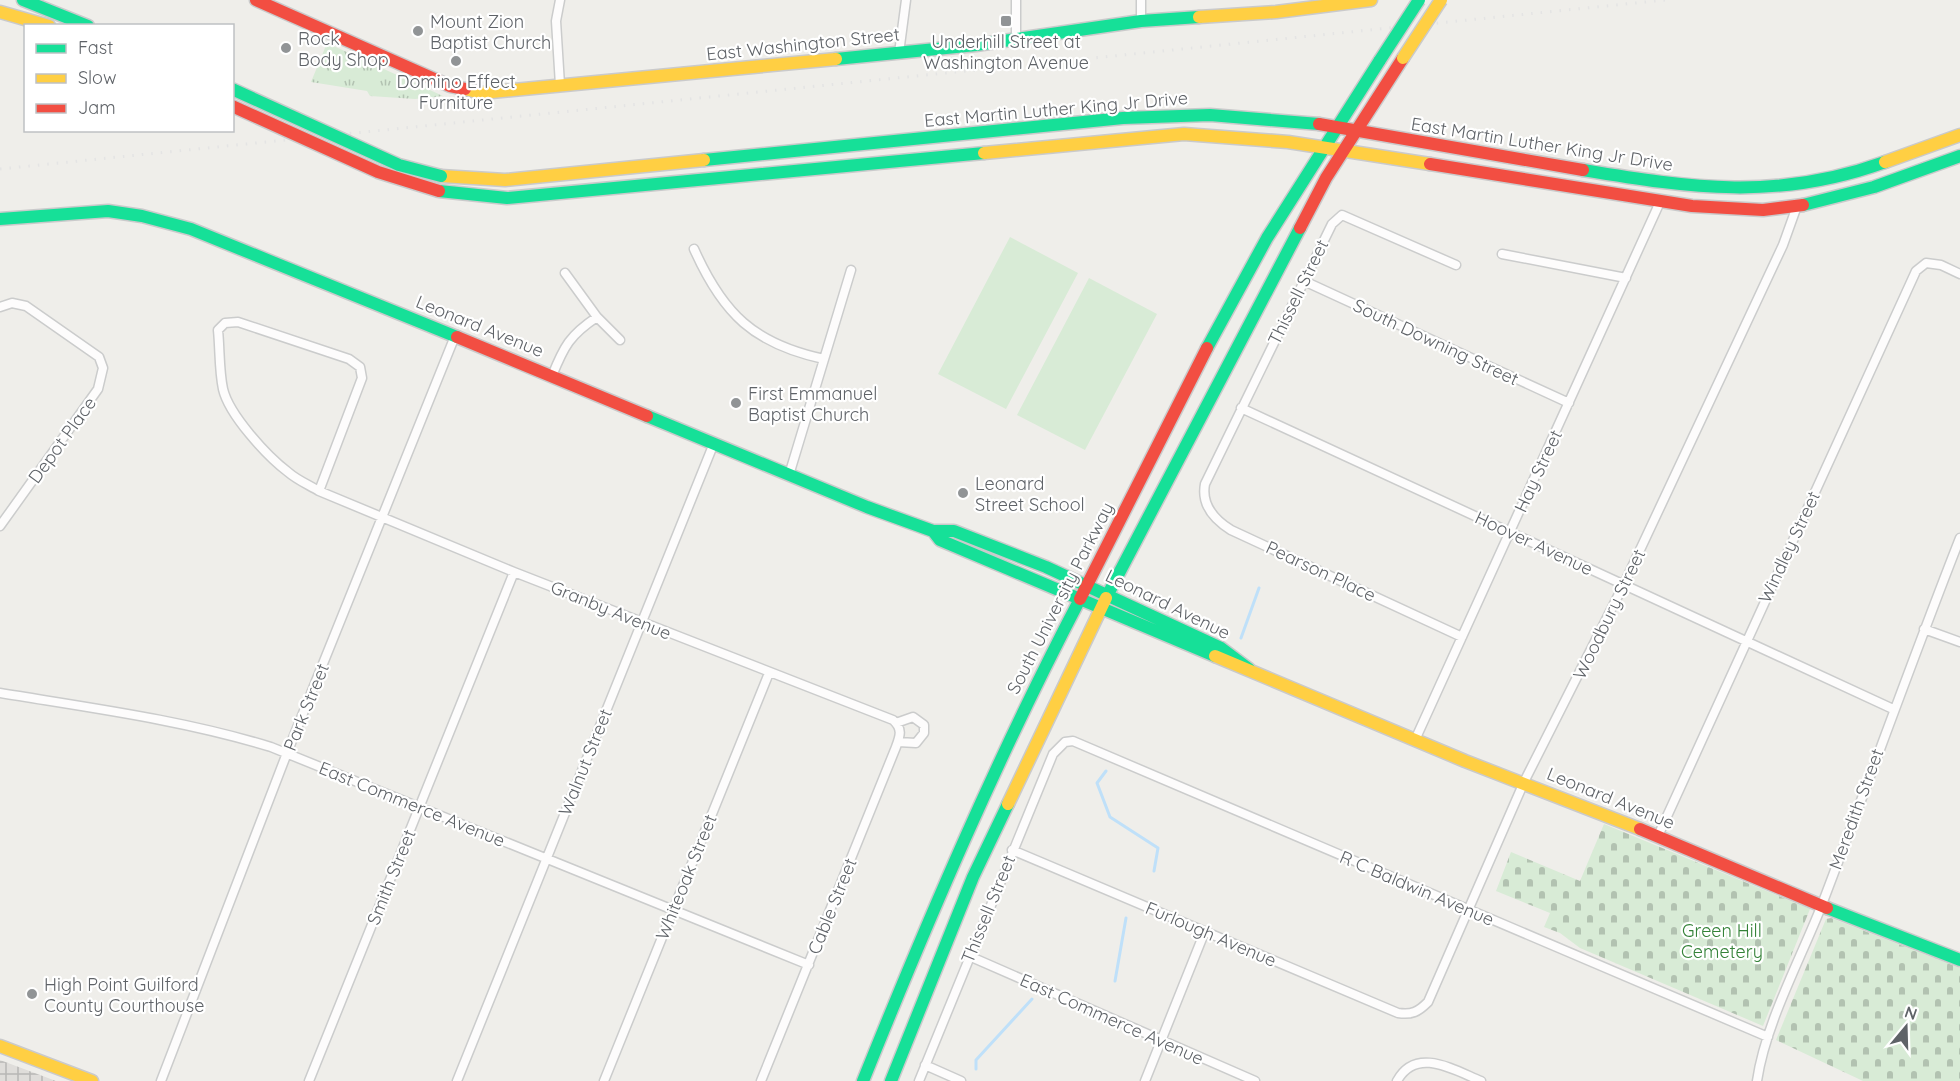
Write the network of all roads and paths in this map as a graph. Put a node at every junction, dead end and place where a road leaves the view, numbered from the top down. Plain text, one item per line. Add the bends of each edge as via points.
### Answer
1 (23, 0) edge
2 (256, 0) edge
3 (560, 0) edge
4 (906, 0) edge
5 (1016, 0) edge
6 (1141, 0) edge
7 (1371, 0) edge
8 (1419, 0) edge
9 (1441, 0) edge
10 (0, 12) edge
11 (1141, 21) junction
12 (42, 24) edge
13 (83, 24) edge
14 (1016, 40) junction
15 (899, 53) junction
16 (560, 85) junction
17 (234, 90) edge
18 (234, 106) edge
19 (1337, 126) junction
20 (1357, 130) junction
21 (1960, 135) edge
22 (1323, 148) junction
23 (1343, 152) junction
24 (1960, 156) edge
25 (1660, 202) junction
26 (1797, 206) junction
27 (0, 219) edge
28 (694, 249) dead end
29 (1502, 254) dead end
30 (1456, 265) dead end
31 (851, 270) dead end
32 (565, 273) dead end
33 (1960, 274) edge
34 (1626, 278) junction
35 (1304, 281) junction
36 (0, 307) edge
37 (597, 317) junction
38 (455, 336) junction
39 (620, 340) dead end
40 (824, 359) junction
41 (552, 376) junction
42 (1569, 403) junction
43 (1240, 408) junction
44 (714, 443) junction
45 (789, 475) junction
46 (1205, 484) joint
47 (319, 491) junction
48 (382, 517) junction
49 (0, 526) edge
50 (933, 531) junction
51 (1510, 532) junction
52 (1960, 538) edge
53 (514, 572) junction
54 (1624, 584) junction
55 (1087, 585) junction
56 (1106, 596) junction
57 (1079, 600) junction
58 (1100, 609) junction
59 (642, 622) junction
60 (1924, 629) junction
61 (1462, 637) junction
62 (1746, 640) junction
63 (1960, 642) edge
64 (1249, 669) junction
65 (769, 673) junction
66 (0, 693) edge
67 (1893, 709) junction
68 (898, 727) junction
69 (1415, 740) junction
70 (898, 742) junction
71 (1065, 742) joint
72 (287, 753) junction
73 (1524, 782) junction
74 (419, 807) junction
75 (1658, 836) junction
76 (1012, 850) junction
77 (546, 858) junction
78 (1821, 906) junction
79 (673, 909) junction
80 (1467, 910) junction
81 (1205, 932) junction
82 (969, 956) junction
83 (1960, 960) edge
84 (809, 965) junction
85 (1411, 1014) joint
86 (1768, 1037) junction
87 (1161, 1040) junction
88 (0, 1046) edge
89 (925, 1065) junction
90 (92, 1081) edge
91 (161, 1081) edge
92 (309, 1081) edge
93 (457, 1081) edge
94 (604, 1081) edge
95 (761, 1081) edge
96 (863, 1081) edge
97 (891, 1081) edge
98 (919, 1081) edge
99 (961, 1081) edge
100 (1145, 1081) edge
101 (1255, 1081) edge
102 (1397, 1081) edge
103 (1481, 1081) edge
104 (1757, 1081) edge

1 - 13 main road
2 - 16 main road, East Washington Street via 460,89 481,93
3 - 16 street via 556,21
4 - 15 street
5 - 14 street
6 - 11 street
7 - 11 main road, East Washington Street via 1276,12
8 - 19 main road, South University Parkway, bridge
9 - 20 main road, bridge
10 - 12 main road
11 - 14 main road, East Washington Street
14 - 15 main road, East Washington Street
15 - 16 main road, East Washington Street
17 - 19 main road, East Martin Luther King Jr Drive, bridge via 399,165 441,176 506,180 1123,118 1221,116
18 - 22 main road, East Martin Luther King Jr Drive, bridge via 378,172 440,191 507,198 1184,134 1268,139
19 - 20 main road, East Martin Luther King Jr Drive
19 - 22 main road, South University Parkway
20 - 21 main road, East Martin Luther King Jr Drive via 1674,185 1730,189 1775,188 1850,175
20 - 23 main road
22 - 23 main road, East Martin Luther King Jr Drive
22 - 55 main road, South University Parkway via 1194,373
23 - 25 main road, East Martin Luther King Jr Drive
23 - 56 main road via 1273,276
24 - 26 main road, East Martin Luther King Jr Drive via 1870,188
25 - 26 main road, East Martin Luther King Jr Drive via 1745,210
25 - 34 street, Hay Street
26 - 54 street, Woodbury Street via 1784,245
27 - 38 main road, Leonard Avenue via 108,211 142,216 191,229
28 - 40 street via 724,301 750,331 792,352
29 - 34 street
30 - 35 street, Thissell Street via 1342,215 1332,224
31 - 40 street
32 - 37 street
33 - 62 street, Windley Street via 1926,263 1916,271
34 - 42 street, Hay Street
35 - 42 street, South Downing Street
35 - 43 street, Thissell Street
36 - 49 street, Depot Place via 12,303 26,306 99,357 103,368 98,389
37 - 39 street
37 - 41 street via 574,332
38 - 41 main road, Leonard Avenue
38 - 48 street, Park Street
40 - 45 street
41 - 44 main road, Leonard Avenue
42 - 51 street, Hay Street
43 - 46 street, Thissell Street
43 - 51 street, Hoover Avenue
44 - 45 main road, Leonard Avenue
44 - 59 street, Walnut Street
45 - 50 main road, Leonard Avenue
46 - 61 street, Pearson Place via 1210,510 1231,530
47 - 47 street, Granby Avenue via 288,472 236,415 224,392 220,369 218,330 225,323 238,322 349,359 360,367 362,378
47 - 48 street, Granby Avenue
48 - 53 street, Granby Avenue
48 - 72 street, Park Street
50 - 55 main road, Leonard Avenue via 954,531
50 - 57 main road, Leonard Avenue via 940,540
51 - 54 street, Hoover Avenue
51 - 61 street, Hay Street
52 - 60 street, Meredith Street
53 - 59 street, Granby Avenue
53 - 74 street, Smith Street
54 - 62 street, Hoover Avenue
54 - 73 street, Woodbury Street
55 - 56 main road, Leonard Avenue
55 - 57 main road, South University Parkway
56 - 58 main road
56 - 64 main road, Leonard Avenue via 1221,648
57 - 58 main road, Leonard Avenue
57 - 96 main road, South University Parkway via 985,791
58 - 64 main road, Leonard Avenue
58 - 97 main road via 973,877
59 - 65 street, Granby Avenue
59 - 77 street, Walnut Street
60 - 63 street
60 - 67 street, Meredith Street
61 - 69 street, Hay Street
62 - 67 street, Hoover Avenue
62 - 75 street, Windley Street
64 - 69 main road, Leonard Avenue
65 - 68 street, Granby Avenue
65 - 79 street, Whiteoak Street
66 - 72 street, East Commerce Avenue via 232,735
67 - 78 street, Meredith Street
68 - 70 street, Cable Street
68 - 70 street via 913,717 924,725 924,733 916,743
69 - 73 main road, Leonard Avenue
70 - 84 street, Cable Street
71 - 76 street, Thissell Street via 1053,754
71 - 80 street, R C Baldwin Avenue via 1080,742
72 - 74 street, East Commerce Avenue
72 - 91 street, Park Street
73 - 75 main road, Leonard Avenue
73 - 80 street, Woodbury Street
74 - 77 street, East Commerce Avenue
74 - 92 street, Smith Street
75 - 78 main road, Leonard Avenue
76 - 81 street, Furlough Avenue
76 - 82 street, Thissell Street
77 - 79 street, East Commerce Avenue
77 - 93 street, Walnut Street
78 - 83 main road, Leonard Avenue
78 - 86 street, Meredith Street
79 - 84 street, East Commerce Avenue
79 - 94 street, Whiteoak Street
80 - 85 street, Woodbury Street via 1428,1002
80 - 86 street, R C Baldwin Avenue
81 - 85 street, Furlough Avenue via 1398,1013
81 - 87 street
82 - 87 street, East Commerce Avenue
82 - 89 street, Thissell Street
84 - 95 street, Cable Street
86 - 104 street, Meredith Street
87 - 100 street
87 - 101 street, East Commerce Avenue
88 - 90 main road
89 - 98 street, Thissell Street
89 - 99 street
102 - 103 street via 1408,1067 1423,1061

